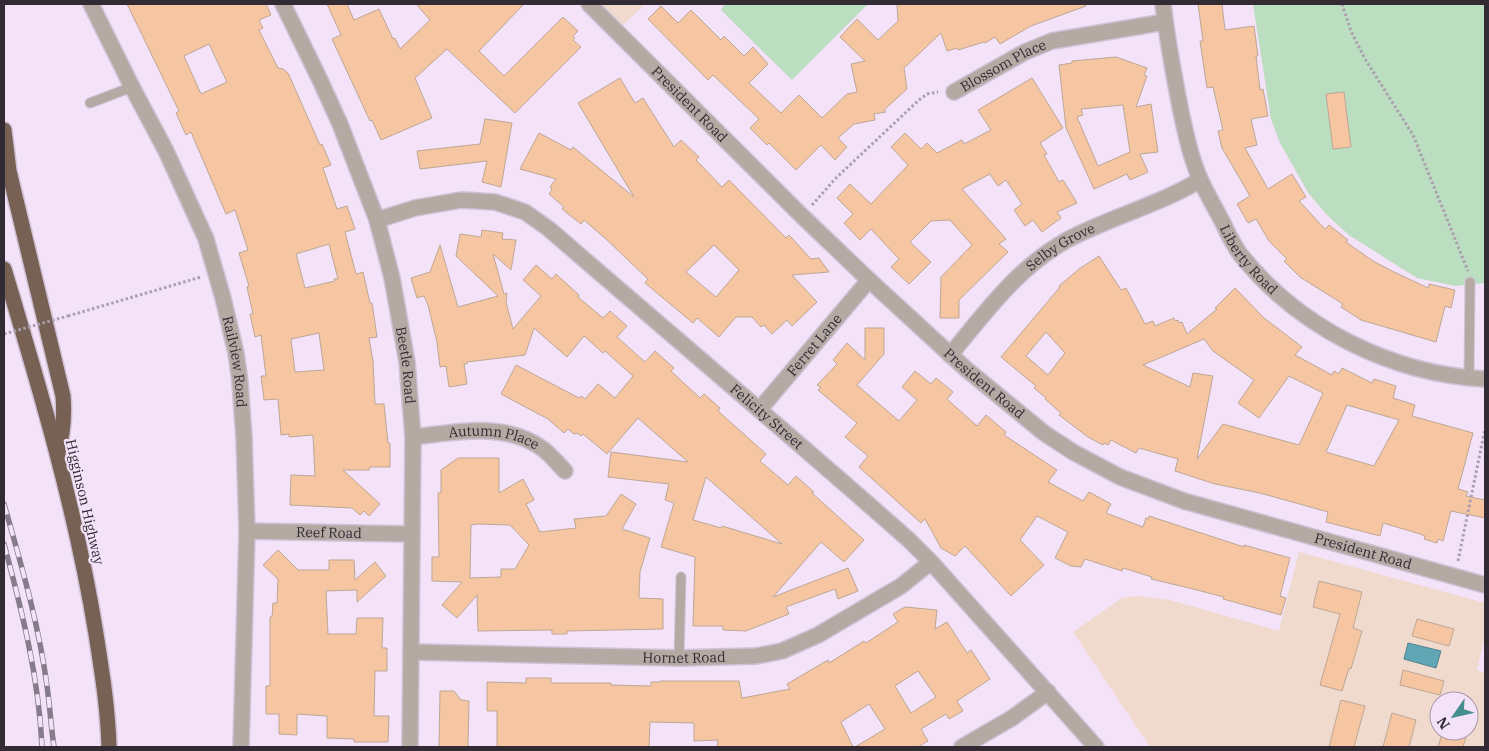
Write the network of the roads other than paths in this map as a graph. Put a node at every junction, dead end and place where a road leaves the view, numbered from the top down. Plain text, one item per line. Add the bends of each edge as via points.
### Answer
1 (91, 4) edge
2 (283, 4) edge
3 (589, 4) edge
4 (1163, 4) edge
5 (1165, 22) junction
6 (132, 87) junction
7 (954, 92) road end
8 (90, 103) dead end
9 (4, 130) edge
10 (1200, 180) junction
11 (377, 220) junction
12 (4, 269) edge
13 (868, 280) junction
14 (1470, 282) road end
15 (950, 355) junction
16 (1469, 378) junction
17 (1485, 378) edge
18 (760, 409) junction
19 (414, 437) junction
20 (58, 453) junction
21 (565, 472) dead end
22 (247, 531) junction
23 (411, 534) junction
24 (931, 562) junction
25 (682, 577) dead end
26 (1485, 585) edge
27 (412, 652) junction
28 (679, 658) junction
29 (1048, 692) junction
30 (109, 747) edge
31 (241, 747) edge
32 (410, 747) edge
33 (962, 747) edge
34 (1096, 747) edge

1 - 6 street, Railview Road
2 - 11 street, Beetle Road via 336,115
3 - 13 street, President Road
4 - 5 street, Liberty Road
5 - 7 street, Blossom Place via 1052,41 1025,52
5 - 10 street, Liberty Road via 1186,134
6 - 8 lane
6 - 22 street, Railview Road via 166,151 206,239 226,307 240,382
9 - 20 highway via 9,171 63,396 65,414
10 - 15 street, Selby Grove via 1067,240 1037,261 1011,282
10 - 16 street, Liberty Road via 1240,253 1285,299 1311,320 1351,343 1389,359 1415,368
11 - 18 street, Felicity Street via 415,208 461,200 495,202 525,212
11 - 19 street, Beetle Road via 392,278 407,362
12 - 20 highway, Higginson Highway
13 - 15 street, President Road
13 - 18 street, Ferret Lane
14 - 16 lane
15 - 26 street, President Road via 1044,433 1120,477 1184,501
16 - 17 street, Liberty Road
18 - 24 street, Felicity Street
19 - 21 street, Autumn Place via 469,431 501,432 543,449
19 - 23 street, Beetle Road
20 - 30 highway, Higginson Highway via 89,593 109,715
22 - 23 street, Reef Road
22 - 31 street, Railview Road
23 - 27 street, Beetle Road
24 - 28 street, Hornet Road via 893,591 818,635 782,651 756,656
24 - 29 street, Felicity Street
25 - 28 lane
27 - 28 street, Hornet Road
27 - 32 street, Beetle Road
29 - 33 street via 1012,718
29 - 34 street, Felicity Street

